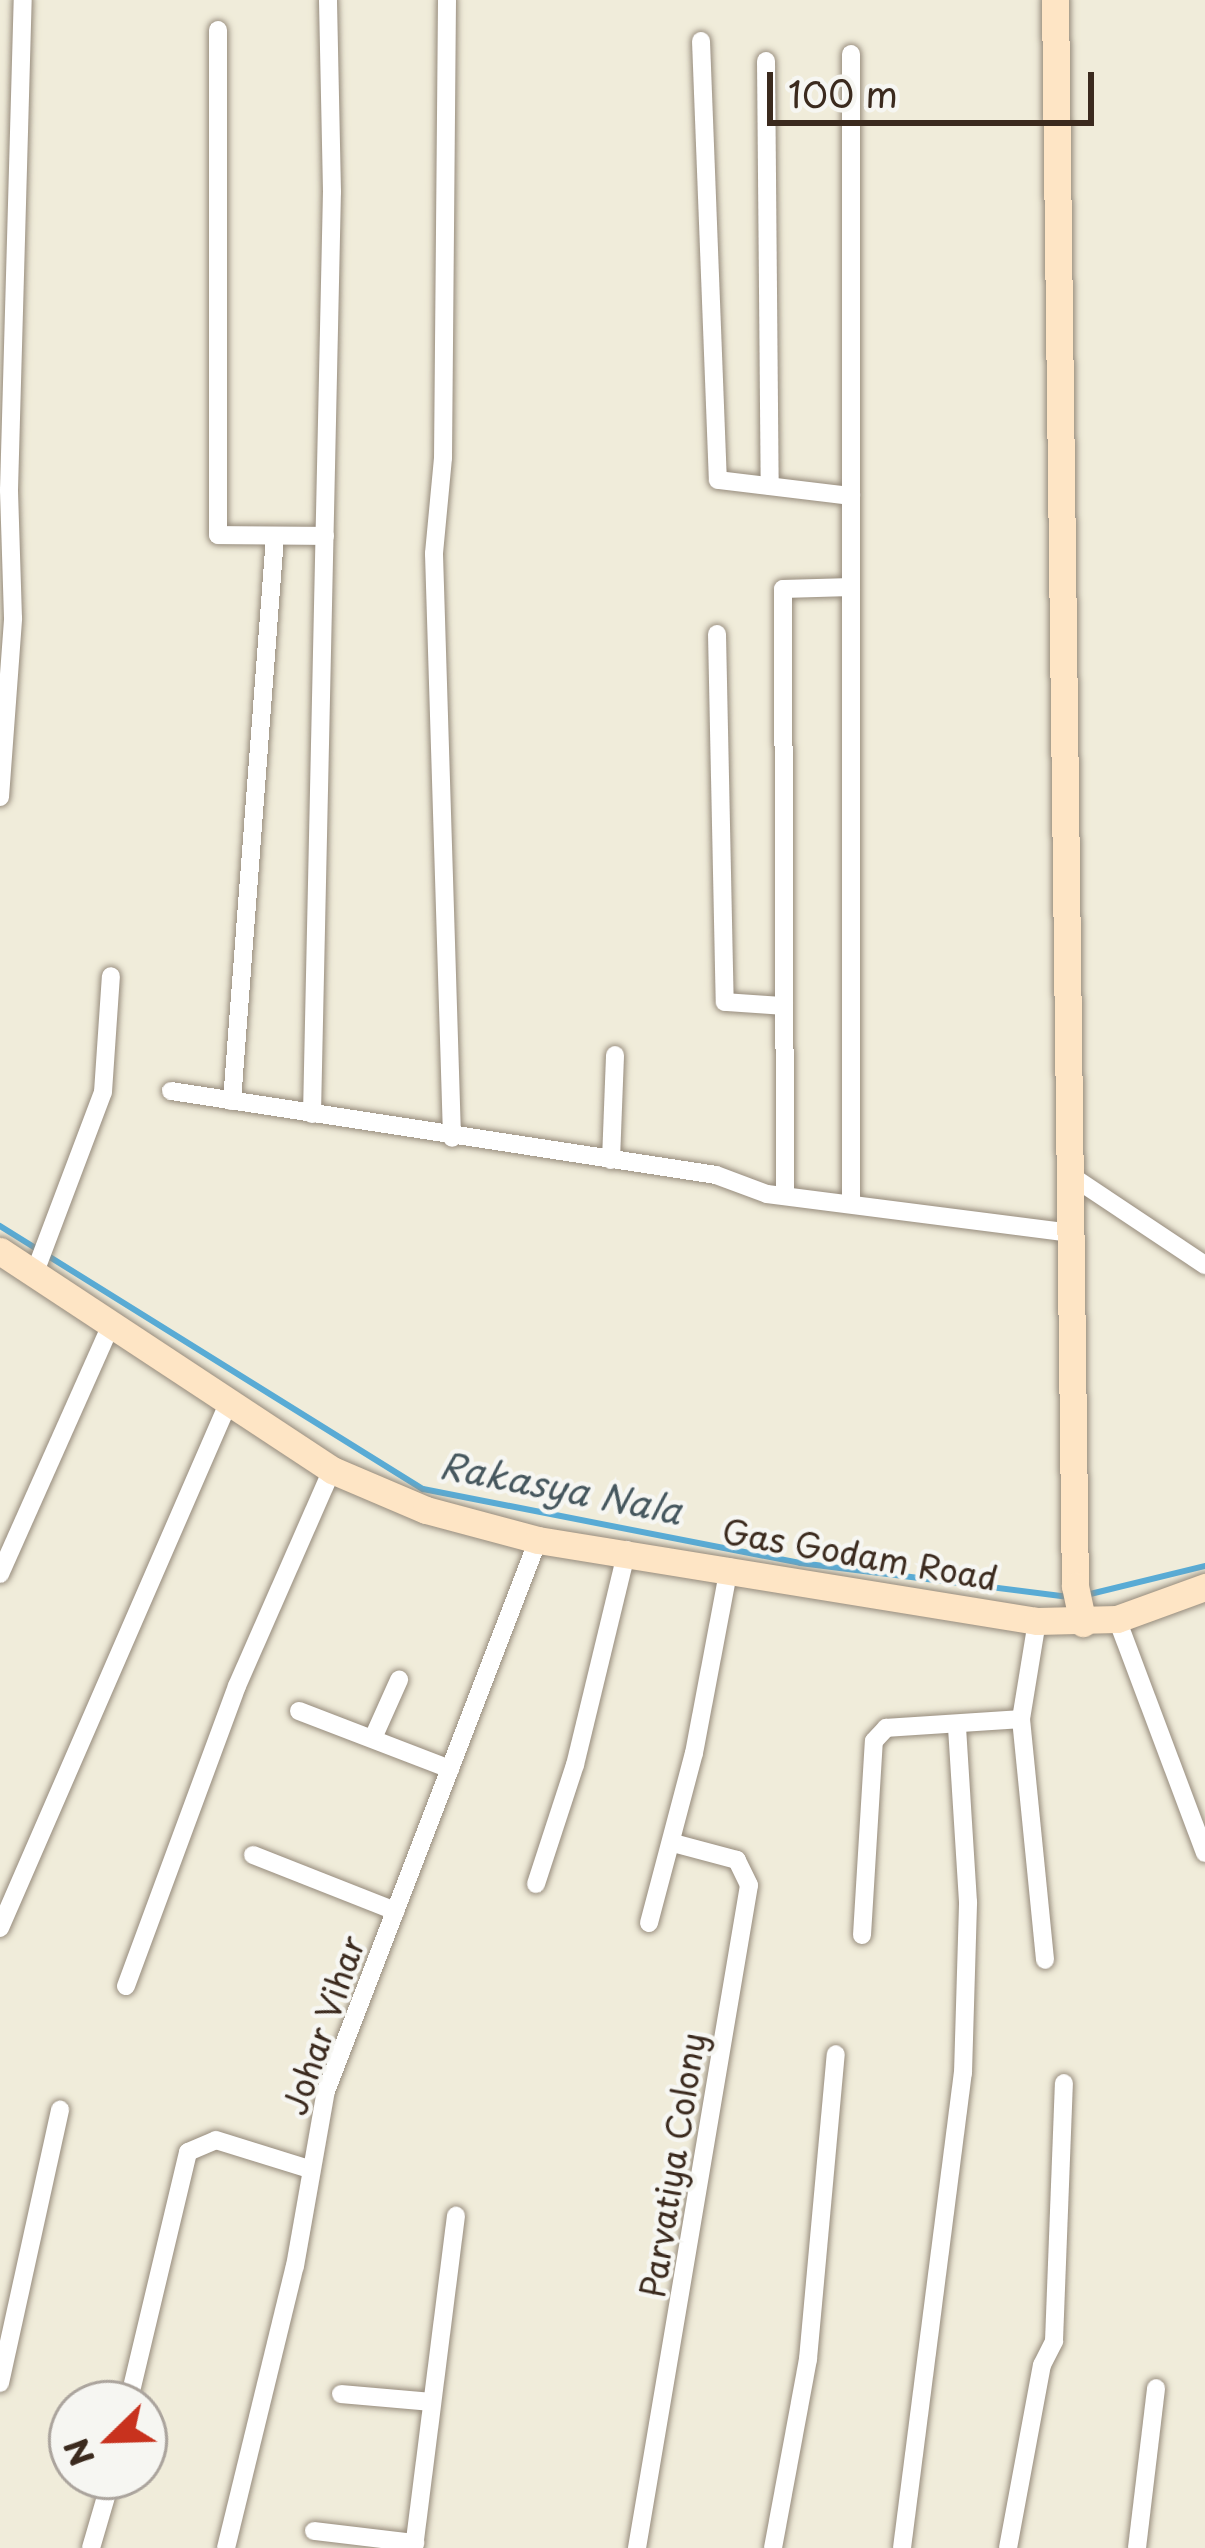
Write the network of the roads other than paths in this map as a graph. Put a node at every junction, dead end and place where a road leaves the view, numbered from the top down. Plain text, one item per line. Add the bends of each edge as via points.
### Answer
1 (23, 0) edge
2 (328, 0) edge
3 (447, 0) edge
4 (1055, 0) edge
5 (218, 30) dead end
6 (701, 41) dead end
7 (851, 54) dead end
8 (766, 61) dead end
9 (6, 351) edge
10 (770, 486) junction
11 (851, 496) junction
12 (325, 536) junction
13 (275, 537) junction
14 (850, 587) junction
15 (717, 634) dead end
16 (0, 796) edge
17 (111, 976) dead end
18 (784, 1006) junction
19 (615, 1055) dead end
20 (171, 1090) dead end
21 (232, 1101) junction
22 (313, 1114) junction
23 (452, 1138) junction
24 (611, 1160) junction
25 (1073, 1177) junction
26 (785, 1195) junction
27 (851, 1202) junction
28 (1072, 1233) junction
29 (0, 1251) edge
30 (40, 1258) junction
31 (1205, 1265) edge
32 (112, 1323) junction
33 (230, 1399) junction
34 (332, 1470) junction
35 (538, 1540) junction
36 (627, 1550) junction
37 (729, 1568) junction
38 (0, 1574) edge
39 (1205, 1587) edge
40 (1078, 1604) junction
41 (1117, 1618) junction
42 (1036, 1621) junction
43 (399, 1681) dead end
44 (299, 1711) dead end
45 (1022, 1719) junction
46 (957, 1725) junction
47 (373, 1738) junction
48 (450, 1769) junction
49 (673, 1844) junction
50 (1205, 1853) edge
51 (253, 1855) dead end
52 (536, 1884) dead end
53 (394, 1911) junction
54 (649, 1923) dead end
55 (0, 1928) edge
56 (862, 1935) dead end
57 (1046, 1960) dead end
58 (126, 1986) dead end
59 (836, 2054) dead end
60 (1064, 2083) dead end
61 (60, 2110) dead end
62 (309, 2169) junction
63 (455, 2216) dead end
64 (134, 2380) edge
65 (0, 2383) edge
66 (1156, 2388) dead end
67 (341, 2394) dead end
68 (432, 2402) junction
69 (105, 2500) edge
70 (314, 2531) dead end
71 (415, 2546) edge
72 (92, 2548) edge
73 (226, 2548) edge
74 (637, 2548) edge
75 (773, 2548) edge
76 (902, 2548) edge
77 (1008, 2548) edge
78 (1137, 2548) edge

1 - 9 street
2 - 12 street
3 - 23 street via 434,554
4 - 25 street
5 - 13 street via 218,535
6 - 10 street via 718,480
7 - 11 street
8 - 10 street
9 - 16 street via 13,618
10 - 11 street
11 - 14 street
12 - 13 street
12 - 22 street
13 - 21 street
14 - 18 street via 783,589
14 - 27 street via 857,710
15 - 18 street via 725,1002
17 - 30 street via 103,1092
18 - 26 street
19 - 24 street
20 - 21 street
21 - 22 street
22 - 23 street
23 - 24 street
24 - 26 street
25 - 28 street
25 - 31 street
26 - 27 street
27 - 28 street
28 - 40 street
29 - 30 street, Gas Godam Road
30 - 32 street, Gas Godam Road
32 - 33 street, Gas Godam Road
32 - 38 street
33 - 34 street, Gas Godam Road
33 - 55 street
34 - 35 street, Gas Godam Road via 377,1494
34 - 58 street via 237,1686
35 - 36 street, Gas Godam Road
35 - 48 street, Johar Vihar
36 - 37 street, Gas Godam Road
36 - 52 street via 575,1765
37 - 42 street, Gas Godam Road
37 - 49 street
39 - 41 street, Gas Godam Road
40 - 41 street, Gas Godam Road
40 - 42 street, Gas Godam Road
41 - 50 street
42 - 45 street
43 - 47 street
44 - 47 street
45 - 46 street
45 - 57 street
46 - 56 street via 886,1728 874,1741
46 - 76 street via 968,1902 963,2073
47 - 48 street
48 - 53 street, Johar Vihar
49 - 54 street
49 - 74 street, Parvatiya Colony via 737,1861 749,1886
51 - 53 street
53 - 62 street, Johar Vihar via 326,2091
59 - 75 street via 808,2360
60 - 77 street via 1054,2341 1042,2365
61 - 65 street
62 - 64 street via 215,2140 188,2152
62 - 73 street, Johar Vihar via 295,2266
63 - 68 street
66 - 78 street
67 - 68 street
68 - 71 street
69 - 72 street
70 - 71 street

